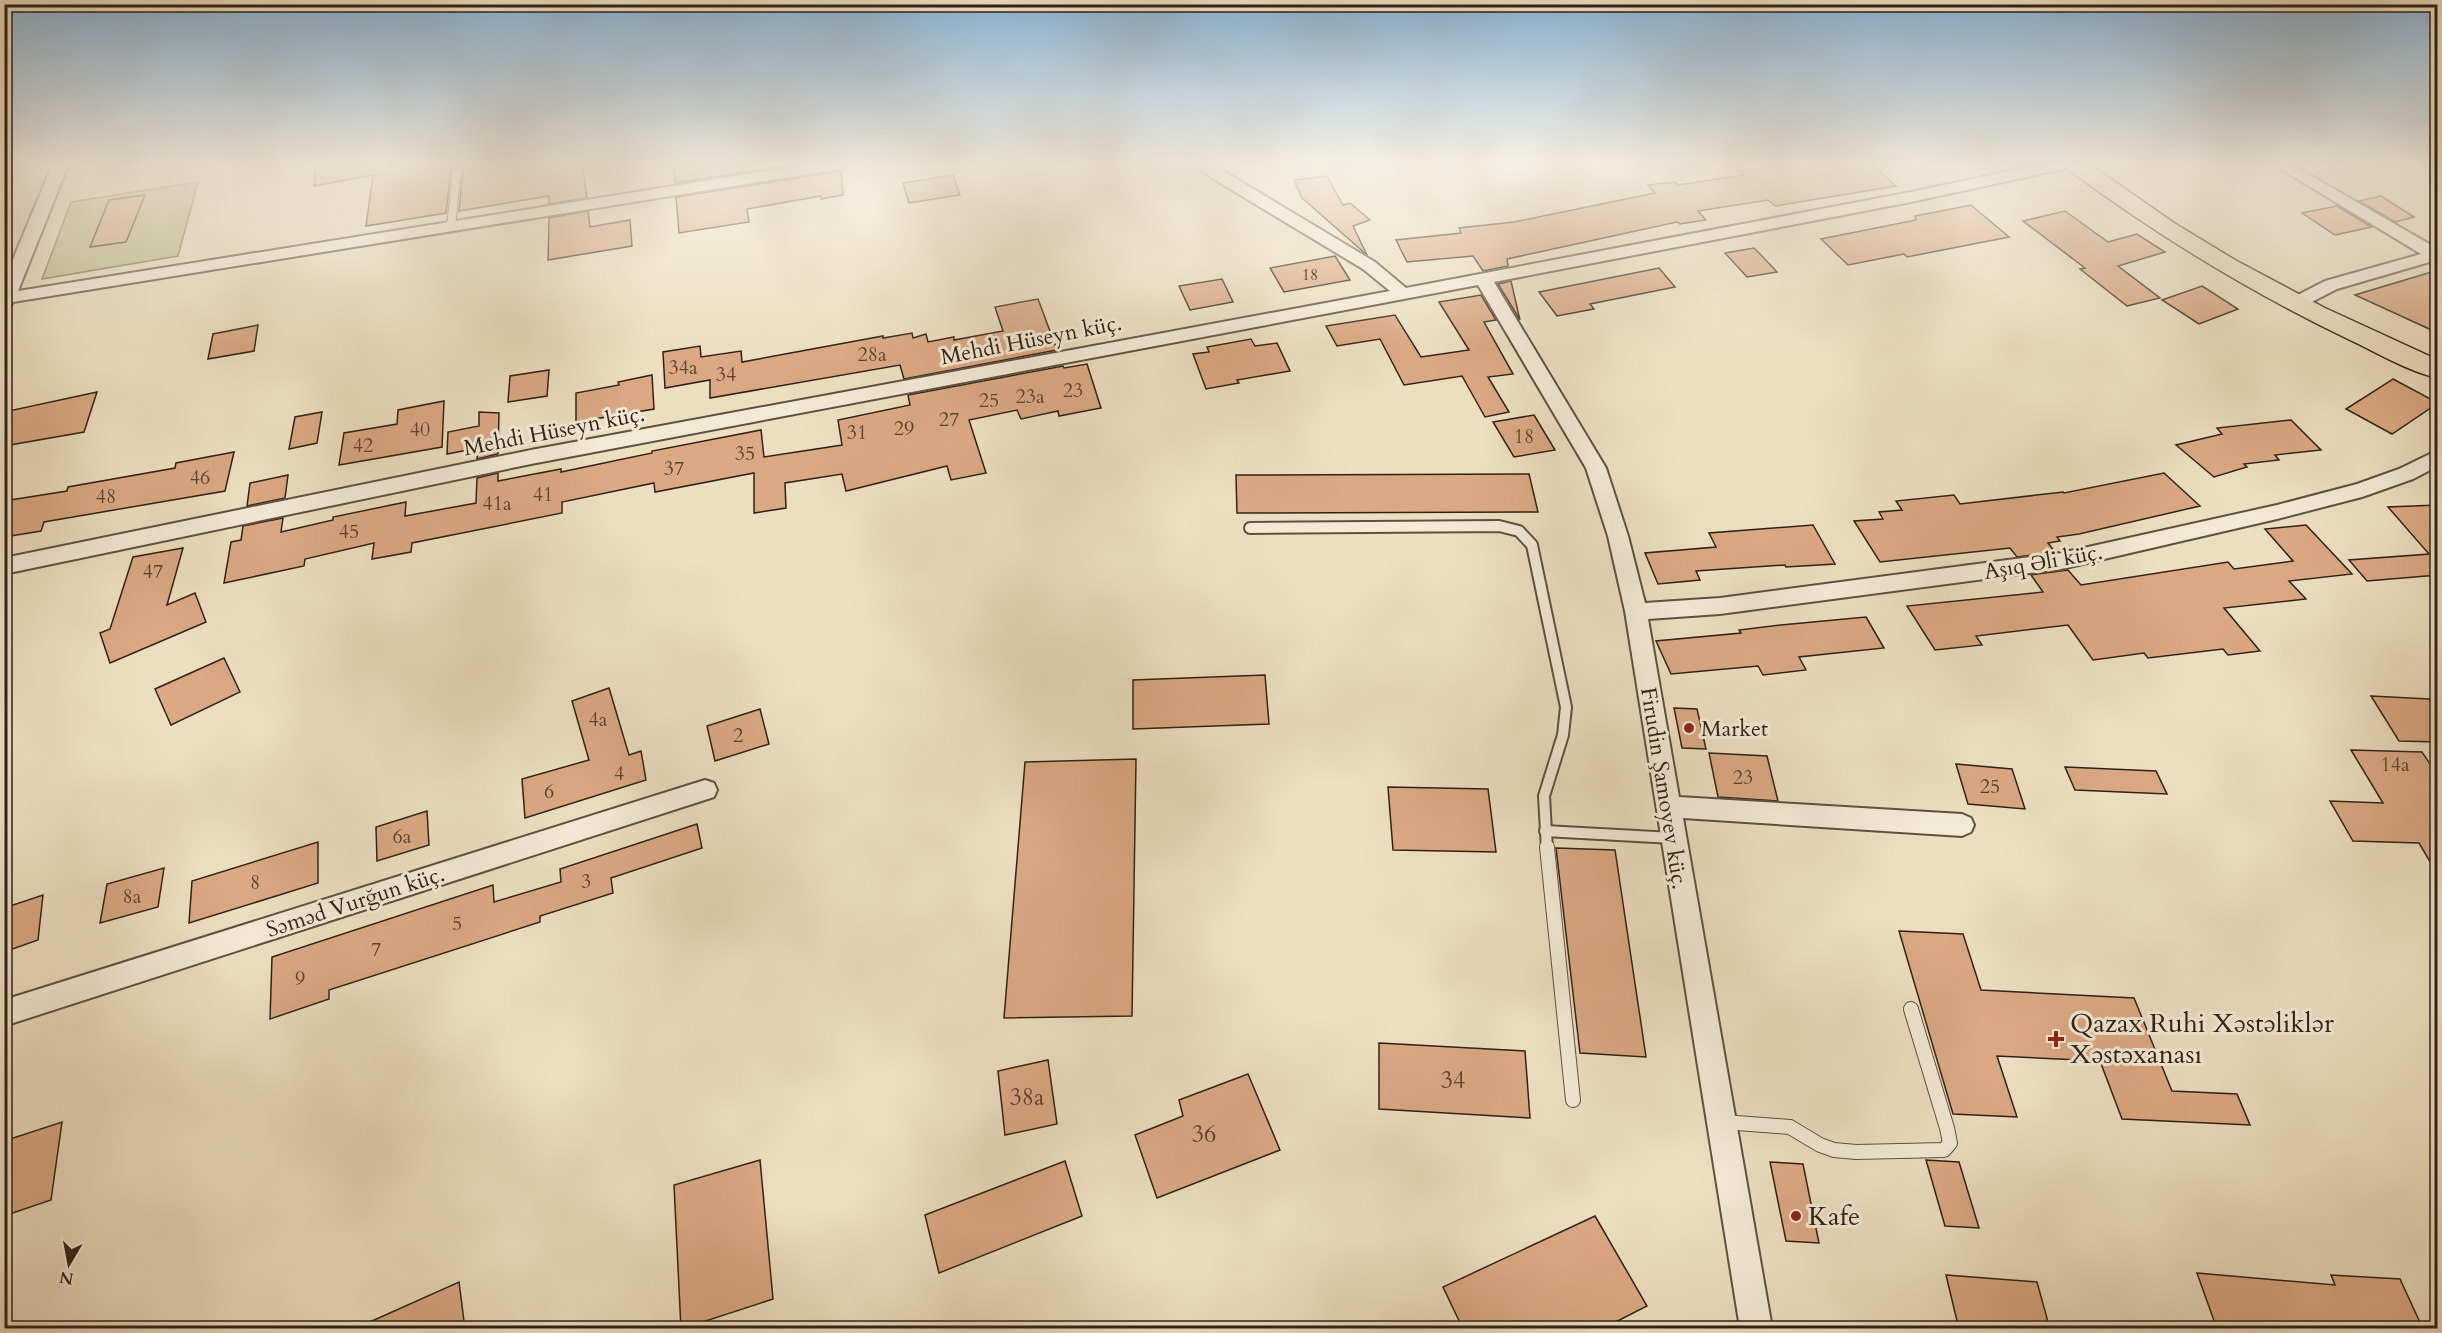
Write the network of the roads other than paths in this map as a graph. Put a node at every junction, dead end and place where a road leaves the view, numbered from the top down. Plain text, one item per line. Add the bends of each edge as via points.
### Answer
1 (35, 225) edge
2 (456, 225) edge
3 (1304, 225) edge
4 (1762, 225) edge
5 (2164, 225) edge
6 (2385, 225) edge
7 (451, 226) joint
8 (2436, 255) edge
9 (1483, 278) junction
10 (1402, 294) junction
11 (5, 299) edge
12 (2296, 303) junction
13 (2438, 370) edge
14 (2438, 457) edge
15 (1250, 528) dead end
16 (4, 566) edge
17 (1636, 611) junction
18 (705, 790) dead end
19 (1668, 807) junction
20 (1962, 825) dead end
21 (1545, 831) junction
22 (1674, 838) junction
23 (1911, 1009) dead end
24 (4, 1012) edge
25 (1573, 1100) dead end
26 (1721, 1122) junction
27 (1756, 1329) edge

1 - 11 street
2 - 7 street
3 - 10 street via 1386,277
4 - 9 street, Mehdi Hüseyn küç.
5 - 12 main road
6 - 8 street
7 - 11 street
8 - 12 street via 2331,285
9 - 10 street, Mehdi Hüseyn küç.
9 - 17 street, Firudin Şamoyev küç. via 1596,468
10 - 16 street, Mehdi Hüseyn küç. via 531,457
12 - 13 main road
14 - 17 street, Aşıq Əli küç. via 2362,490 2061,561 1720,606
15 - 21 lane via 1499,526 1519,531 1532,545 1566,707 1563,735 1544,796
17 - 19 street, Firudin Şamoyev küç.
18 - 24 street, Səməd Vurğun küç.
19 - 20 street
19 - 22 street, Firudin Şamoyev küç.
21 - 22 lane
21 - 25 lane
22 - 26 street, Firudin Şamoyev küç.
23 - 26 lane via 1947,1128 1950,1143 1944,1150 1834,1150 1790,1127
26 - 27 street, Firudin Şamoyev küç.

